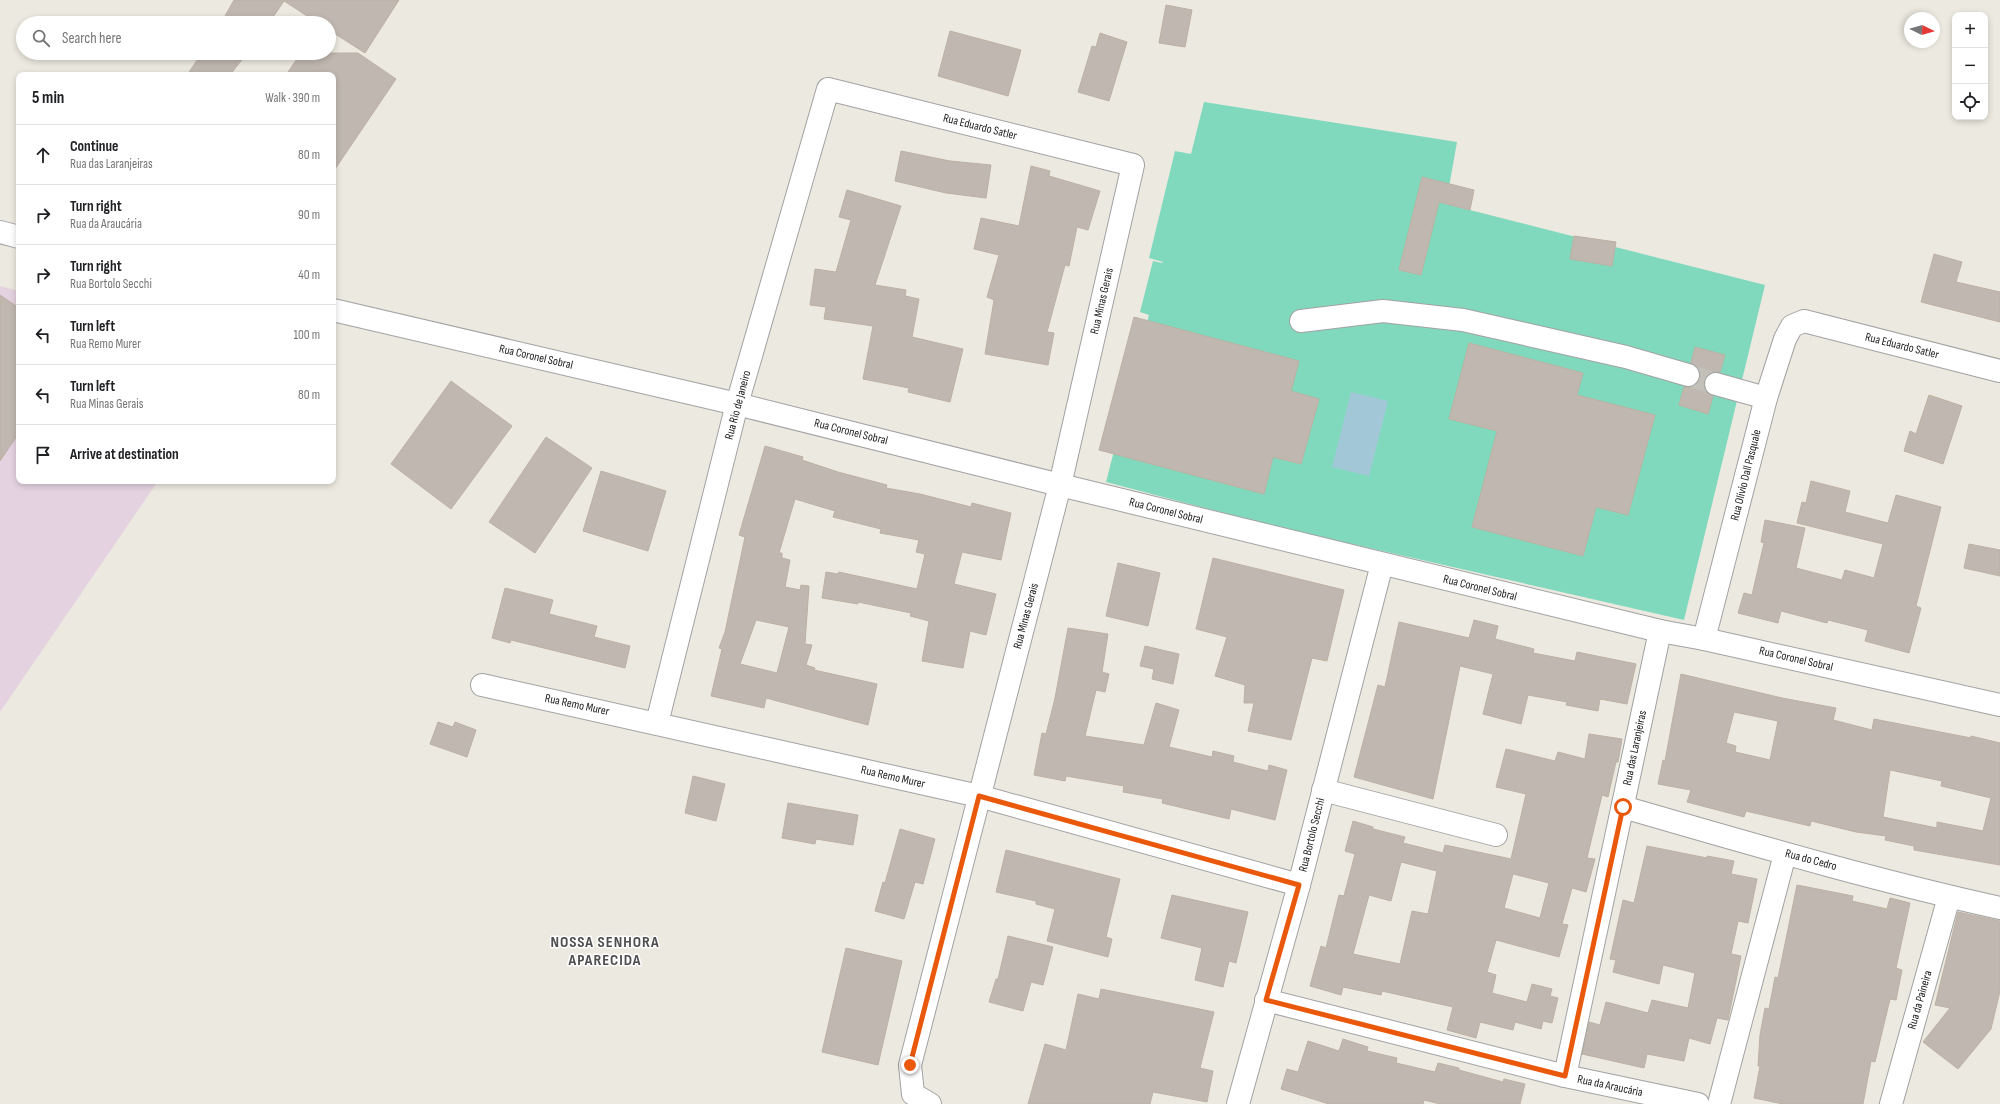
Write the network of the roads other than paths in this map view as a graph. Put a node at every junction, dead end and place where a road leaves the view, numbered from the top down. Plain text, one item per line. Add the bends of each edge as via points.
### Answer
1 (828, 90) joint
2 (1133, 165) joint
3 (0, 232) edge
4 (16, 236) edge
5 (336, 311) edge
6 (1301, 321) dead end
7 (1804, 321) joint
8 (2000, 371) edge
9 (1688, 375) tunnel mouth
10 (1716, 384) tunnel mouth
11 (1766, 398) junction
12 (737, 404) junction
13 (1060, 485) junction
14 (1382, 564) junction
15 (1660, 631) junction
16 (1704, 639) junction
17 (482, 685) dead end
18 (2000, 705) edge
19 (658, 723) junction
20 (1323, 790) junction
21 (979, 796) junction
22 (1623, 807) junction
23 (1496, 835) dead end
24 (1785, 854) junction
25 (1299, 885) junction
26 (1948, 897) junction
27 (2000, 908) edge
28 (1266, 1000) junction
29 (1565, 1076) junction
30 (930, 1104) edge
31 (1238, 1104) edge
32 (1698, 1104) edge
33 (1719, 1104) edge
34 (1891, 1104) edge

1 - 2 street, Rua Eduardo Satler
1 - 12 street, Rua Rio de Janeiro
2 - 13 street, Rua Minas Gerais
3 - 4 street
5 - 12 street, Rua Coronel Sobral
6 - 9 street via 1383,311 1462,320 1626,357
7 - 8 street, Rua Eduardo Satler
7 - 11 street, Rua Olívio Dall Pasquale via 1792,326 1785,340
10 - 11 street
11 - 16 street, Rua Olívio Dall Pasquale
12 - 13 street, Rua Coronel Sobral
12 - 19 street, Rua Rio de Janeiro
13 - 14 street, Rua Coronel Sobral
13 - 21 street, Rua Minas Gerais
14 - 15 street, Rua Coronel Sobral
14 - 20 street, Rua Bortolo Secchi
15 - 16 street, Rua Coronel Sobral
15 - 22 street, Rua das Laranjeiras
16 - 18 street, Rua Coronel Sobral
17 - 19 street, Rua Remo Murer
19 - 21 street, Rua Remo Murer
20 - 23 street
20 - 25 street, Rua Bortolo Secchi
21 - 25 street, Rua Remo Murer
21 - 30 street, Rua Minas Gerais via 910,1065 913,1094
22 - 24 street, Rua do Cedro
22 - 29 street, Rua das Laranjeiras
24 - 26 street, Rua do Cedro
24 - 33 street
25 - 28 street, Rua Bortolo Secchi
26 - 27 street, Rua do Cedro
26 - 34 street, Rua da Paineira
28 - 29 street, Rua da Araucária
28 - 31 street, Rua Bortolo Secchi
29 - 32 street, Rua da Araucária

